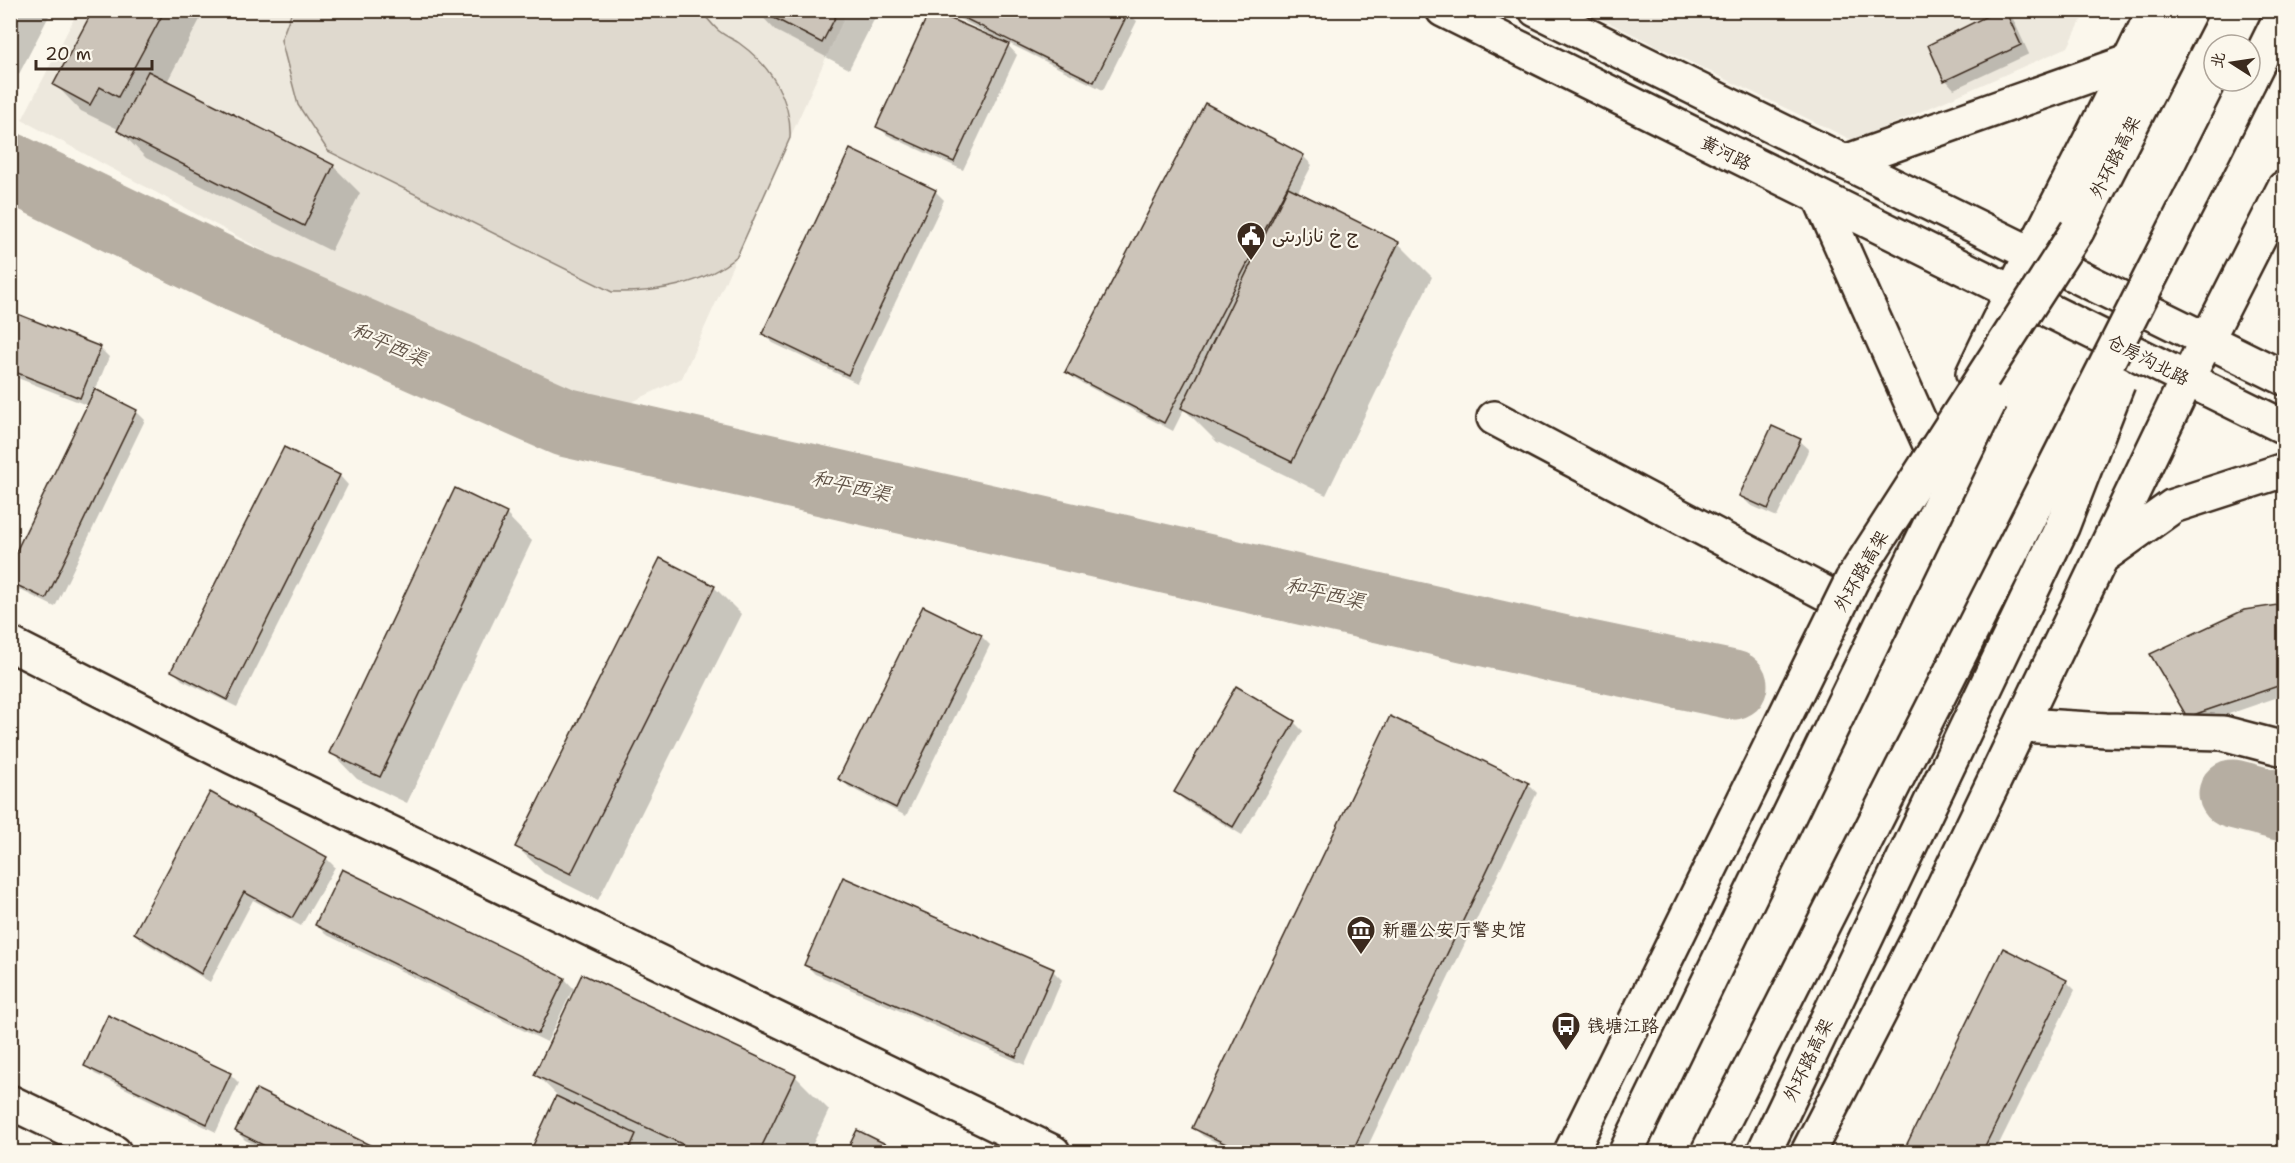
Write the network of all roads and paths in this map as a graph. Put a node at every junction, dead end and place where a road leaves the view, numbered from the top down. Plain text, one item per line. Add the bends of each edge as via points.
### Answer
1 (1443, 10) edge
2 (2154, 10) edge
3 (2190, 10) edge
4 (2284, 10) edge
5 (1538, 11) edge
6 (2262, 54) edge
7 (2131, 61) junction
8 (2243, 93) edge
9 (1845, 162) junction
10 (2284, 188) edge
11 (2191, 197) junction
12 (1821, 200) junction
13 (2077, 231) junction
14 (2032, 252) junction
15 (2011, 291) junction
16 (2207, 339) junction
17 (2284, 378) edge
18 (2187, 380) junction
19 (1494, 418) dead end
20 (2284, 427) edge
21 (1935, 456) junction
22 (2284, 470) edge
23 (2105, 555) junction
24 (1859, 611) junction
25 (10, 644) edge
26 (2023, 724) junction
27 (2284, 749) edge
28 (10, 1102) edge
29 (114, 1152) edge
30 (1053, 1152) edge
31 (1571, 1152) edge
32 (1594, 1152) edge
33 (1626, 1152) edge
34 (1708, 1152) edge
35 (1764, 1152) edge
36 (1808, 1152) edge

1 - 12 main road, 黄河路
2 - 7 main road
3 - 13 main road, 外环路高架
4 - 6 main road, 外环路高架
5 - 9 main road
7 - 9 main road
7 - 14 main road
8 - 11 main road, 外环路高架
9 - 14 main road
10 - 16 main road
11 - 34 main road, bridge
11 - 35 main road, 外环路高架, bridge via 2062,528
12 - 15 main road, 黄河路
12 - 21 main road
13 - 31 main road, 外环路高架, bridge via 1852,580
13 - 33 main road, bridge via 1961,458
14 - 15 main road
14 - 16 main road
15 - 18 main road, 仓房沟北路
15 - 21 main road
16 - 17 main road
16 - 18 main road
18 - 20 main road, 仓房沟北路
18 - 23 main road
19 - 24 main road
21 - 24 main road
22 - 23 main road via 2173,506
23 - 26 main road
24 - 32 main road
25 - 30 main road via 233,757
26 - 27 main road via 2223,733
26 - 36 main road
28 - 29 main road

